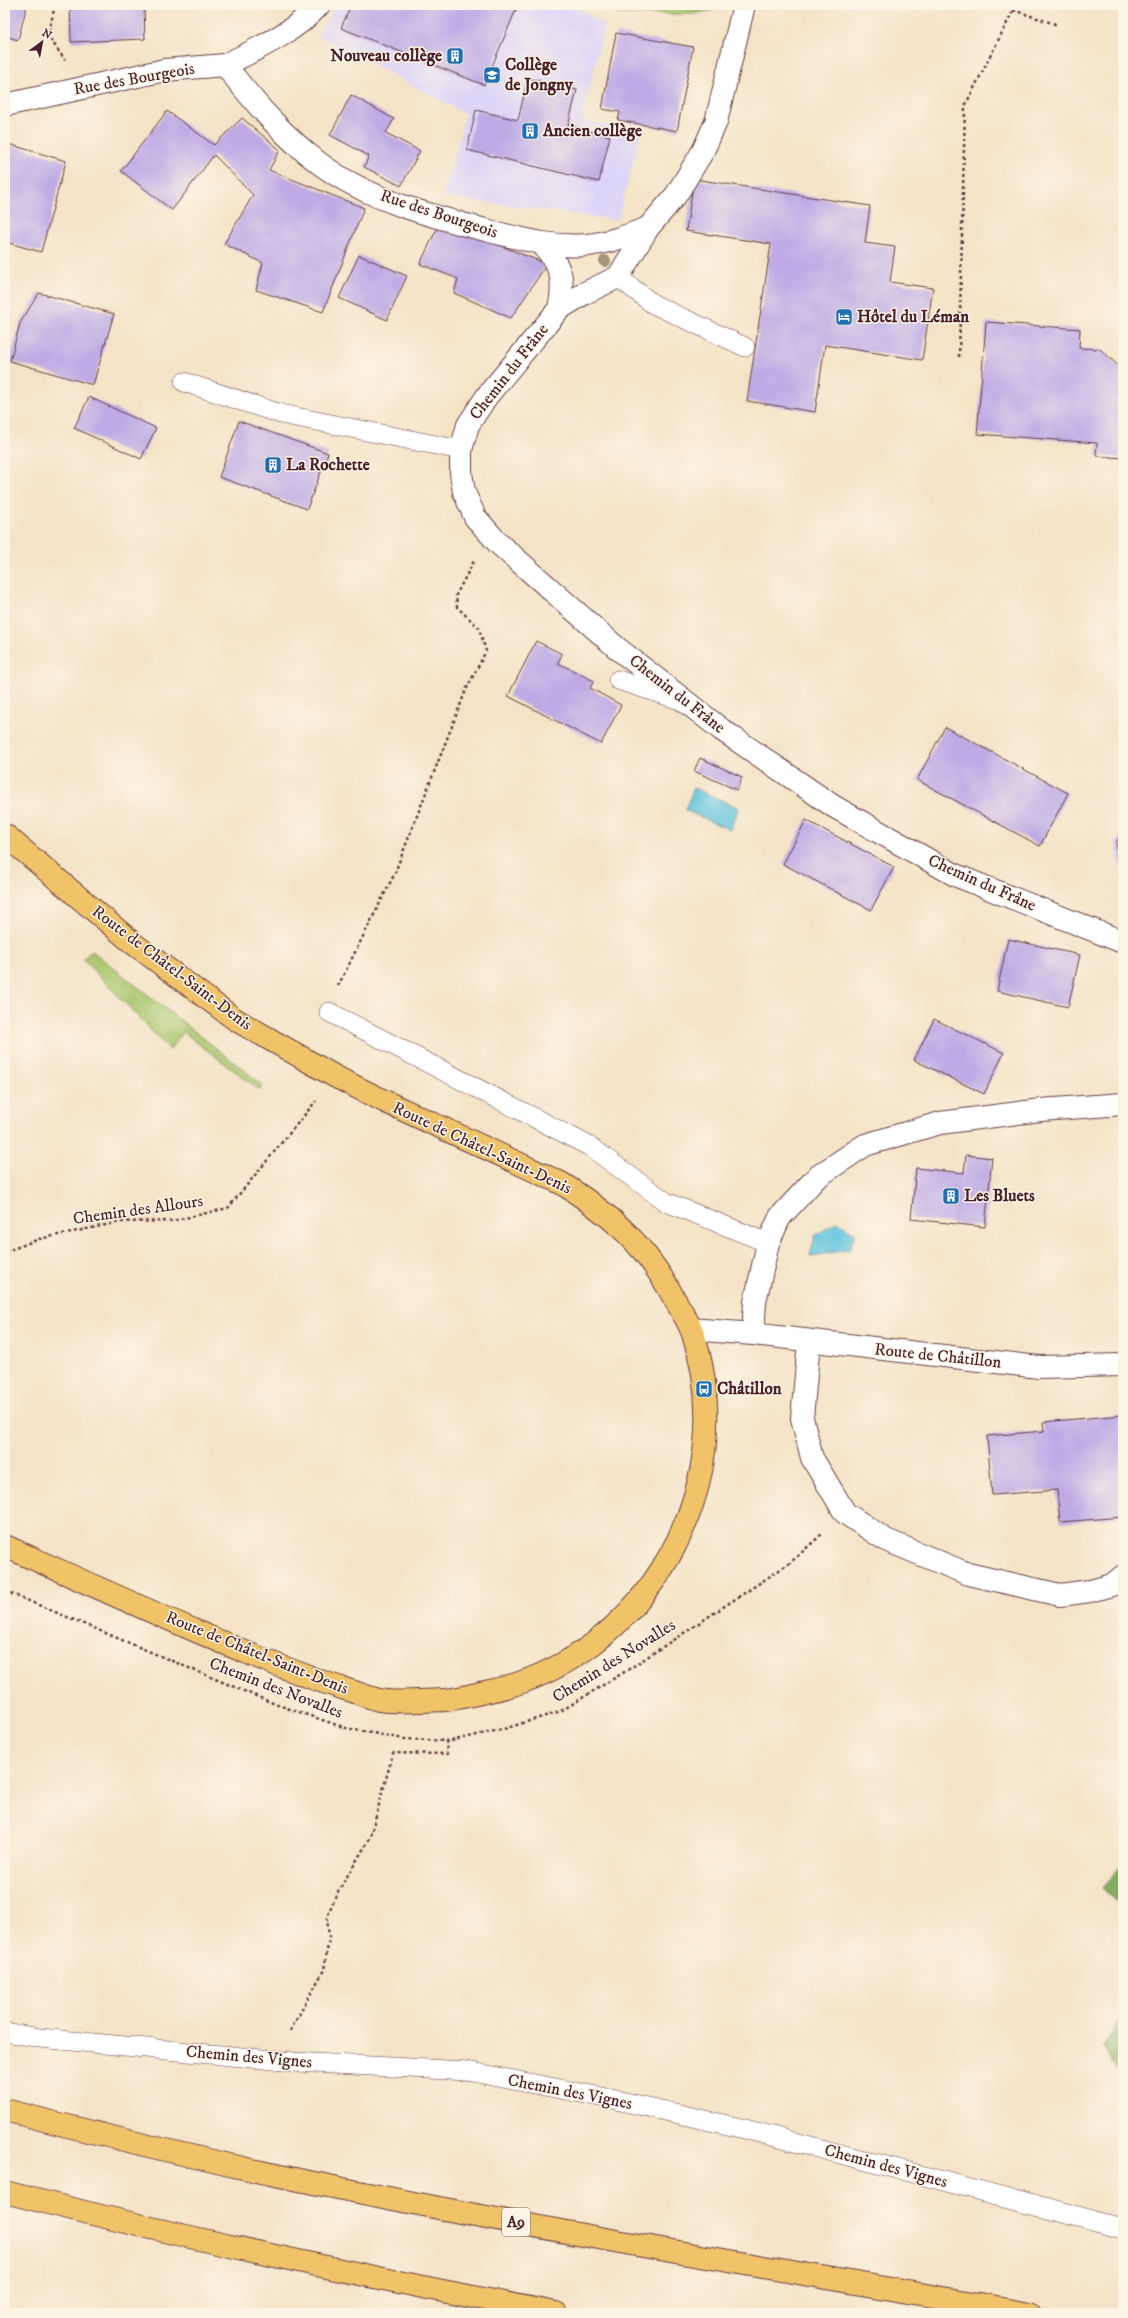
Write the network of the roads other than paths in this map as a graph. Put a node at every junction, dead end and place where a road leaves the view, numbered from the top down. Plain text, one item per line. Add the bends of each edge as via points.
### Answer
1 (319, 5) edge
2 (744, 5) edge
3 (225, 65) junction
4 (5, 105) edge
5 (648, 228) junction
6 (543, 245) junction
7 (618, 277) junction
8 (559, 309) junction
9 (745, 347) dead end
10 (184, 382) dead end
11 (460, 450) junction
12 (618, 680) dead end
13 (687, 702) junction
14 (5, 835) edge
15 (1123, 942) edge
16 (329, 1012) road end
17 (1123, 1104) edge
18 (768, 1243) junction
19 (691, 1330) junction
20 (753, 1334) junction
21 (809, 1342) junction
22 (1123, 1365) edge
23 (5, 1546) edge
24 (1123, 1576) edge
25 (5, 2032) edge
26 (5, 2110) edge
27 (5, 2192) edge
28 (1123, 2228) edge
29 (556, 2313) edge
30 (1031, 2313) edge

1 - 3 street via 289,30
2 - 5 street via 710,138 676,195
3 - 4 street, Rue des Bourgeois via 165,70
3 - 6 street, Rue des Bourgeois via 249,96 287,137 320,164 363,189 406,207
5 - 6 street, Rue des Bourgeois via 588,245
5 - 7 street
6 - 8 street via 555,259 562,275 563,289
7 - 8 street
7 - 9 lane via 653,304
8 - 11 street, Chemin du Frâne via 486,396 468,425
10 - 11 lane via 280,414
11 - 13 street, Chemin du Frâne via 460,473 464,492 475,517 498,543 617,648
12 - 13 lane
13 - 15 street, Chemin du Frâne via 722,730 833,806 955,875
14 - 19 main road, Route de Châtel-Saint-Denis via 134,944 236,1020 336,1077 561,1182 596,1205 632,1236 662,1274
16 - 18 lane via 589,1146 666,1202
17 - 18 street via 1041,1110 940,1124 865,1146 817,1177 780,1217
18 - 20 street via 755,1302
19 - 20 street
19 - 23 main road, Route de Châtel-Saint-Denis via 702,1378 706,1412 705,1447 690,1511 675,1546 657,1580 619,1624 569,1661 541,1676 511,1687 448,1700 380,1700 299,1674
20 - 21 street, Route de Châtillon
21 - 22 street, Route de Châtillon via 1039,1367
21 - 24 street via 802,1418 812,1458 845,1513 886,1540 968,1574 1060,1595 1112,1585
25 - 28 lane, Chemin des Vignes via 286,2060 467,2071 612,2099 741,2128
26 - 30 main road, A9 via 260,2172 578,2234
27 - 29 main road via 257,2252

